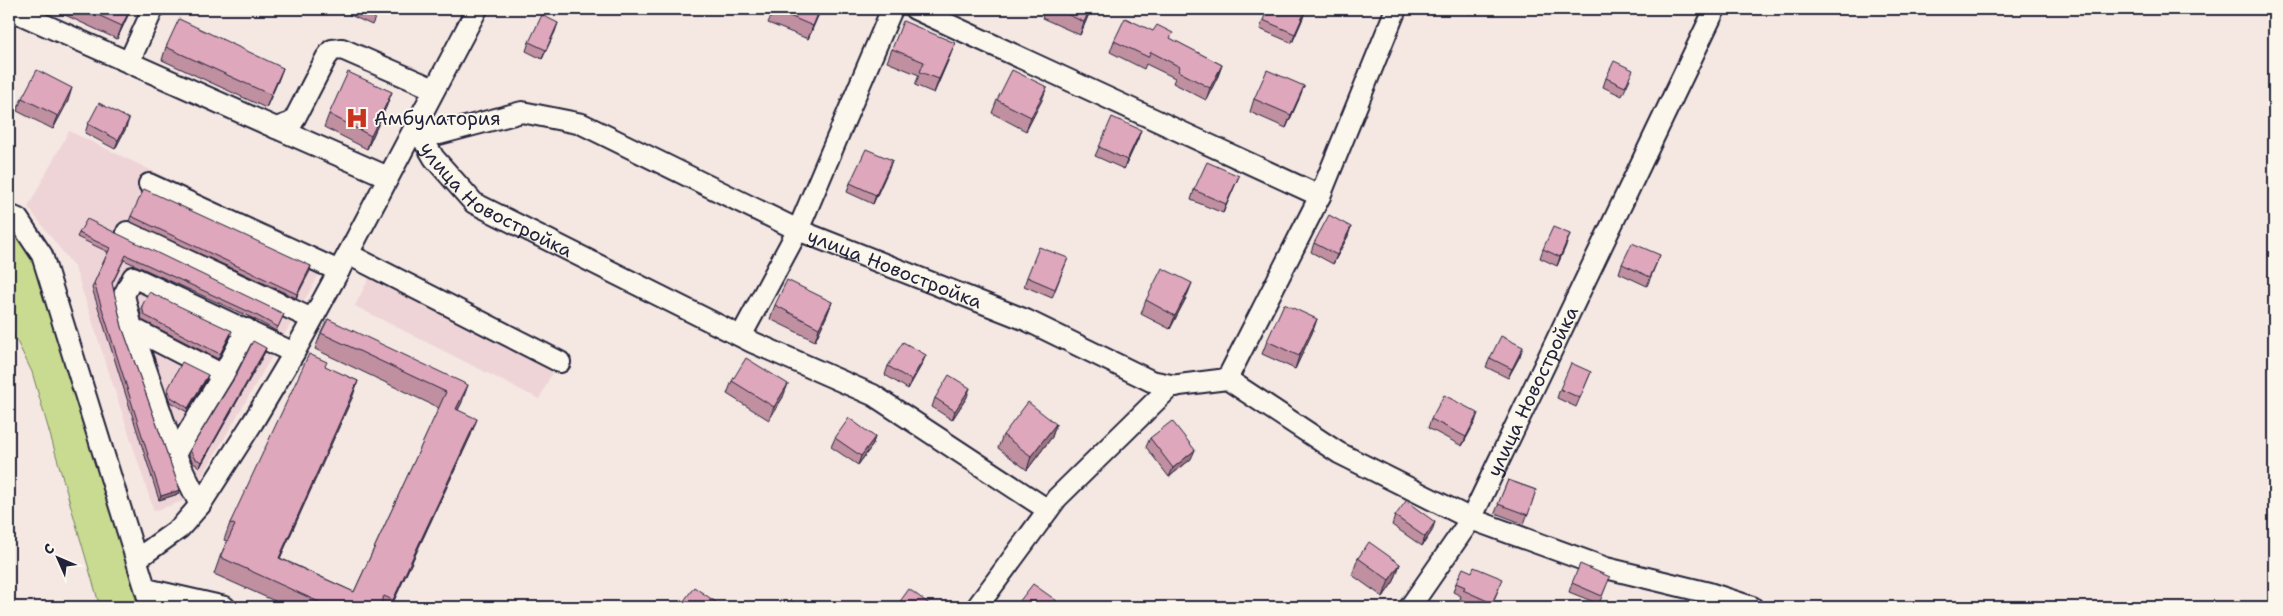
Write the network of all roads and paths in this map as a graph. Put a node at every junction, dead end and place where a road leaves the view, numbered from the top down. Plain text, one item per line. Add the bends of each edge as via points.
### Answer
1 (9, 9) edge
2 (153, 9) edge
3 (892, 9) edge
4 (915, 9) edge
5 (1396, 9) edge
6 (1715, 9) edge
7 (470, 11) edge
8 (129, 62) junction
9 (434, 89) junction
10 (416, 127) junction
11 (276, 128) junction
12 (388, 177) junction
13 (148, 184) dead end
14 (1320, 196) junction
15 (9, 215) edge
16 (798, 230) junction
17 (127, 232) dead end
18 (343, 262) junction
19 (312, 319) junction
20 (132, 328) junction
21 (247, 329) junction
22 (741, 336) junction
23 (294, 353) junction
24 (560, 362) dead end
25 (223, 375) junction
26 (1227, 379) junction
27 (1176, 386) junction
28 (175, 454) junction
29 (200, 504) junction
30 (1048, 510) junction
31 (1471, 519) junction
32 (137, 559) junction
33 (148, 598) edge
34 (225, 607) edge
35 (977, 607) edge
36 (1410, 607) edge
37 (1752, 607) edge

1 - 8 street
2 - 8 street
3 - 16 street
4 - 14 street
5 - 14 street
6 - 31 street, улица Новостройка
7 - 9 street
8 - 11 street
9 - 10 street
9 - 11 street via 342,49 332,50 293,122
10 - 12 street
10 - 16 street, улица Новостройка via 439,134 522,112 582,124
10 - 22 street, улица Новостройка via 434,158 474,203
11 - 12 street
12 - 18 street
13 - 18 street
14 - 26 street
15 - 32 street via 18,219 42,254
16 - 22 street
16 - 27 street, улица Новостройка via 1026,320 1151,380
17 - 19 street
18 - 19 street
18 - 24 street
19 - 23 street
20 - 21 street via 124,295 133,276
20 - 25 street
20 - 28 street
21 - 23 street
21 - 25 street
22 - 30 street, улица Новостройка via 873,395
23 - 29 street
25 - 28 street
26 - 27 street, улица Новостройка
26 - 31 street via 1338,453
27 - 30 street, улица Новостройка via 1171,386
28 - 29 street
29 - 32 street via 180,528
30 - 35 street, улица Новостройка
31 - 36 street, улица Новостройка
31 - 37 street via 1606,568
32 - 33 street
33 - 34 street

